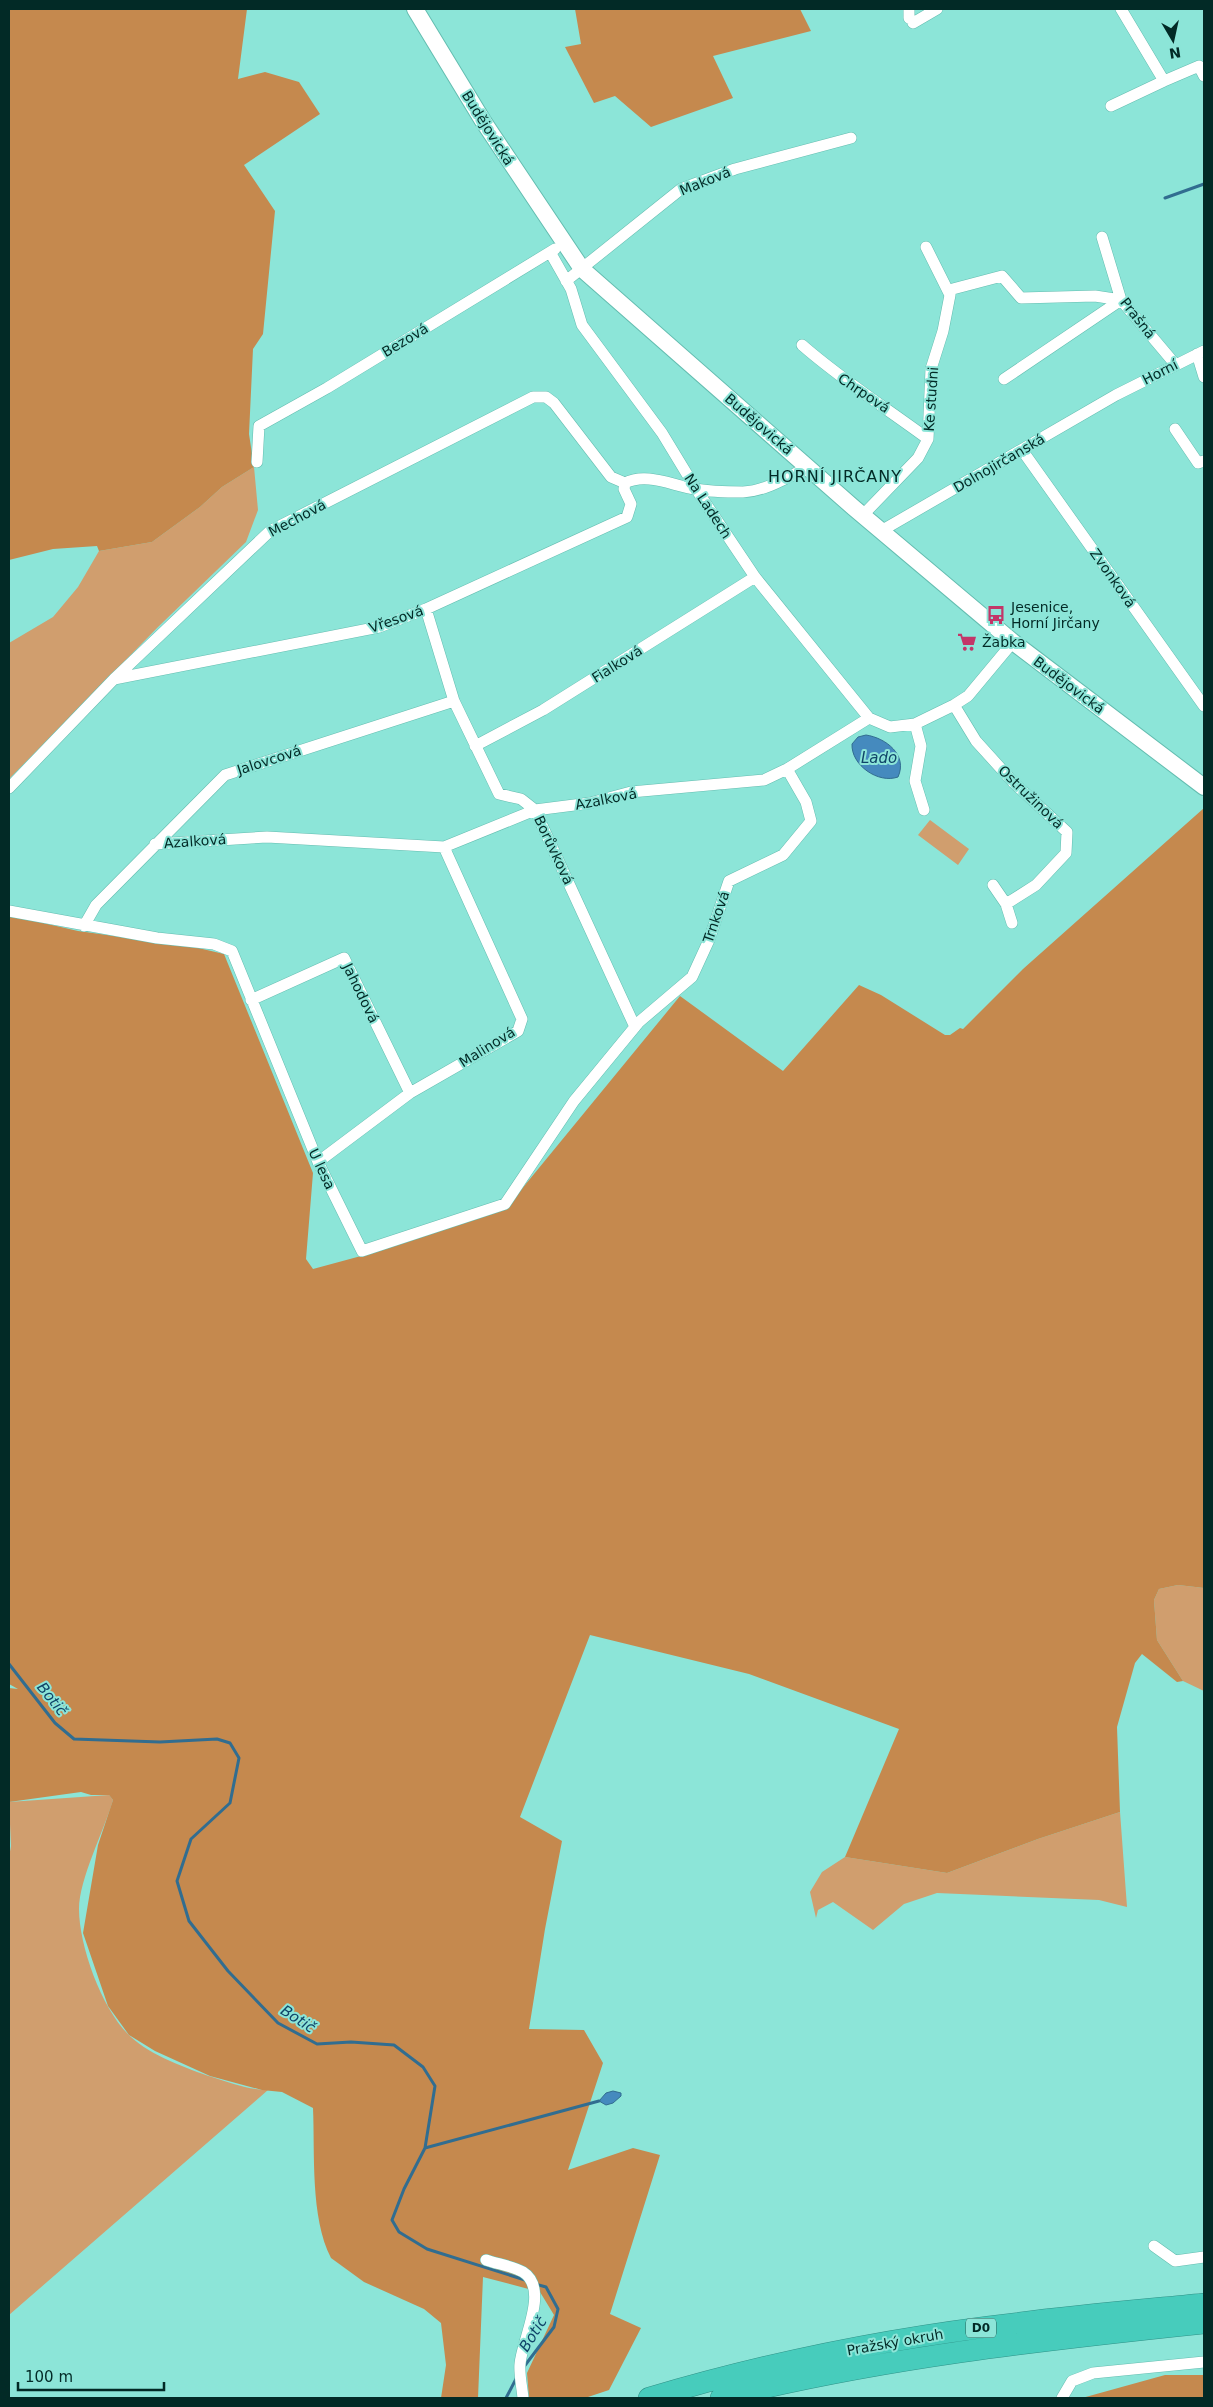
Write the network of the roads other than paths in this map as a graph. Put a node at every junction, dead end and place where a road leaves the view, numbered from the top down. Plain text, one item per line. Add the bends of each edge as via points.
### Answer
1 (415, 9) edge
2 (937, 9) edge
3 (1121, 9) edge
4 (910, 16) edge
5 (1202, 69) edge
6 (1164, 81) junction
7 (1111, 106) dead end
8 (852, 138) dead end
9 (1102, 237) dead end
10 (926, 247) dead end
11 (557, 248) junction
12 (582, 270) junction
13 (566, 281) junction
14 (949, 290) junction
15 (1121, 300) junction
16 (802, 345) dead end
17 (1201, 353) edge
18 (1175, 364) junction
19 (1204, 378) edge
20 (1004, 379) dead end
21 (1116, 395) joint
22 (1175, 429) dead end
23 (928, 439) junction
24 (1022, 450) junction
25 (1204, 461) edge
26 (257, 462) dead end
27 (808, 467) junction
28 (625, 483) junction
29 (696, 489) junction
30 (863, 515) junction
31 (881, 531) junction
32 (755, 577) junction
33 (426, 609) junction
34 (1012, 642) junction
35 (114, 679) junction
36 (454, 701) junction
37 (954, 706) junction
38 (1204, 706) edge
39 (869, 718) junction
40 (915, 724) junction
41 (476, 746) junction
42 (787, 769) junction
43 (1204, 787) edge
44 (9, 788) edge
45 (535, 810) junction
46 (924, 810) dead end
47 (155, 844) junction
48 (444, 847) junction
49 (993, 885) dead end
50 (1006, 904) junction
51 (9, 911) edge
52 (1012, 923) dead end
53 (84, 926) junction
54 (251, 1000) junction
55 (635, 1026) junction
56 (410, 1093) junction
57 (318, 1162) junction
58 (1154, 2246) dead end
59 (1204, 2257) edge
60 (486, 2260) dead end
61 (1204, 2304) edge
62 (1204, 2323) edge
63 (1204, 2362) edge
64 (524, 2398) edge
65 (649, 2398) edge
66 (721, 2398) edge
67 (1062, 2398) edge

1 - 11 main road, Budějovická
2 - 4 street
3 - 6 street
5 - 6 street
6 - 7 street
8 - 12 street, Maková via 735,169 681,189
9 - 15 street, Prašná
10 - 14 street
11 - 12 main road, Budějovická
11 - 13 street, Na Ladech
11 - 26 street, Bezová via 259,426
12 - 13 street
12 - 27 main road, Budějovická
13 - 29 street, Na Ladech via 582,324 662,433
14 - 15 street via 1002,276 1021,298 1095,296
14 - 23 street, Ke studni via 945,325 931,369
15 - 18 street, Prašná
15 - 20 street
16 - 23 street, Chrpová via 835,374
17 - 18 street, Horní
17 - 19 street
18 - 21 street, Horní
21 - 24 street, Dolnojirčanská
22 - 25 street via 1198,463
23 - 30 street, Ke studni via 918,458
24 - 31 street, Dolnojirčanská
24 - 38 street, Zvonková
27 - 29 street via 766,487 745,492
27 - 30 main road, Budějovická
28 - 29 street via 643,479
28 - 33 street, Vřesová via 624,489 631,504 627,517
28 - 35 street, Mechová via 611,477 554,403 546,397 532,397 270,531
29 - 32 street, Na Ladech
30 - 31 main road, Budějovická
31 - 34 main road, Budějovická
32 - 39 street, Na Ladech
32 - 41 street, Fialková via 543,710
33 - 35 street, Vřesová via 379,627
33 - 36 street, Borůvková
34 - 37 street via 968,696
34 - 43 main road, Budějovická
35 - 44 street, Mechová
36 - 41 street, Borůvková
36 - 47 street, Jalovcová via 224,775
37 - 40 street
37 - 50 street, Ostružinová via 976,741 1014,783 1067,832 1066,853 1036,885
39 - 40 street via 890,727
39 - 42 street, Azalková
40 - 46 street via 920,746 915,781
41 - 45 street, Borůvková via 499,794 521,799
42 - 45 street, Azalková via 764,780 631,792 590,804
42 - 55 street, Trnková via 806,802 811,821 783,856 729,881 709,940 692,977
45 - 48 street, Azalková
45 - 55 street, Borůvková
47 - 48 street, Azalková via 267,837
47 - 53 street, Jalovcová via 96,905
48 - 56 street, Malinová via 522,1019 518,1031
49 - 50 street
50 - 52 street
51 - 53 street, U lesa
53 - 54 street, U lesa via 214,944 232,951
54 - 56 street, Jahodová via 344,958
54 - 57 street, U lesa
55 - 57 street, U lesa via 574,1101 505,1204 362,1252
56 - 57 street, Malinová
58 - 59 street via 1175,2261
60 - 64 street via 522,2272 530,2279 535,2294 534,2311 519,2364
61 - 65 highway, Pražský okruh / D0 via 926,2336 798,2360
62 - 66 highway, Pražský okruh / D0 via 921,2356
63 - 67 street via 1093,2373 1072,2381

